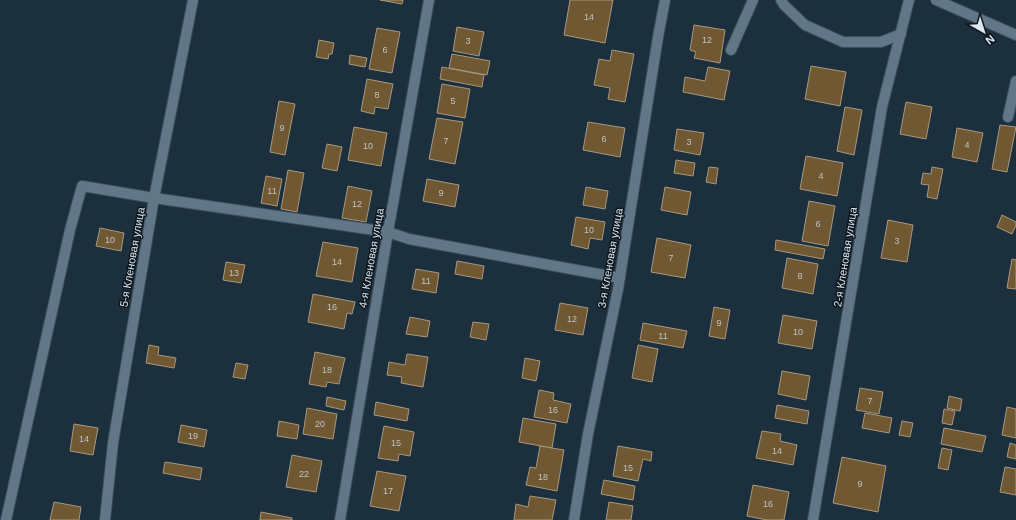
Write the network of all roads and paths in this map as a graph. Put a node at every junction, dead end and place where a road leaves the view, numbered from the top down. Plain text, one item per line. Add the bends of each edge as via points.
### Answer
1 (193, 0) edge
2 (429, 0) edge
3 (665, 0) edge
4 (753, 0) edge
5 (781, 0) edge
6 (909, 0) edge
7 (936, 0) edge
8 (901, 34) junction
9 (1016, 35) edge
10 (731, 50) dead end
11 (1016, 81) edge
12 (1008, 117) dead end
13 (154, 198) junction
14 (388, 232) junction
15 (620, 278) junction
16 (6, 520) edge
17 (105, 520) edge
18 (340, 520) edge
19 (574, 520) edge
20 (813, 520) edge

1 - 13 street, 5-я Кленовая улица
2 - 14 street, 4-я Кленовая улица
3 - 15 street, 3-я Кленовая улица
4 - 10 street
5 - 8 street via 805,25 843,42 881,42
6 - 8 street, 2-я Кленовая улица
7 - 9 street
8 - 20 street, 2-я Кленовая улица via 882,107
11 - 12 street
13 - 14 street
13 - 16 street via 82,186
13 - 17 street, 5-я Кленовая улица via 113,443
14 - 15 street via 409,239
14 - 18 street, 4-я Кленовая улица
15 - 19 street, 3-я Кленовая улица via 588,434

